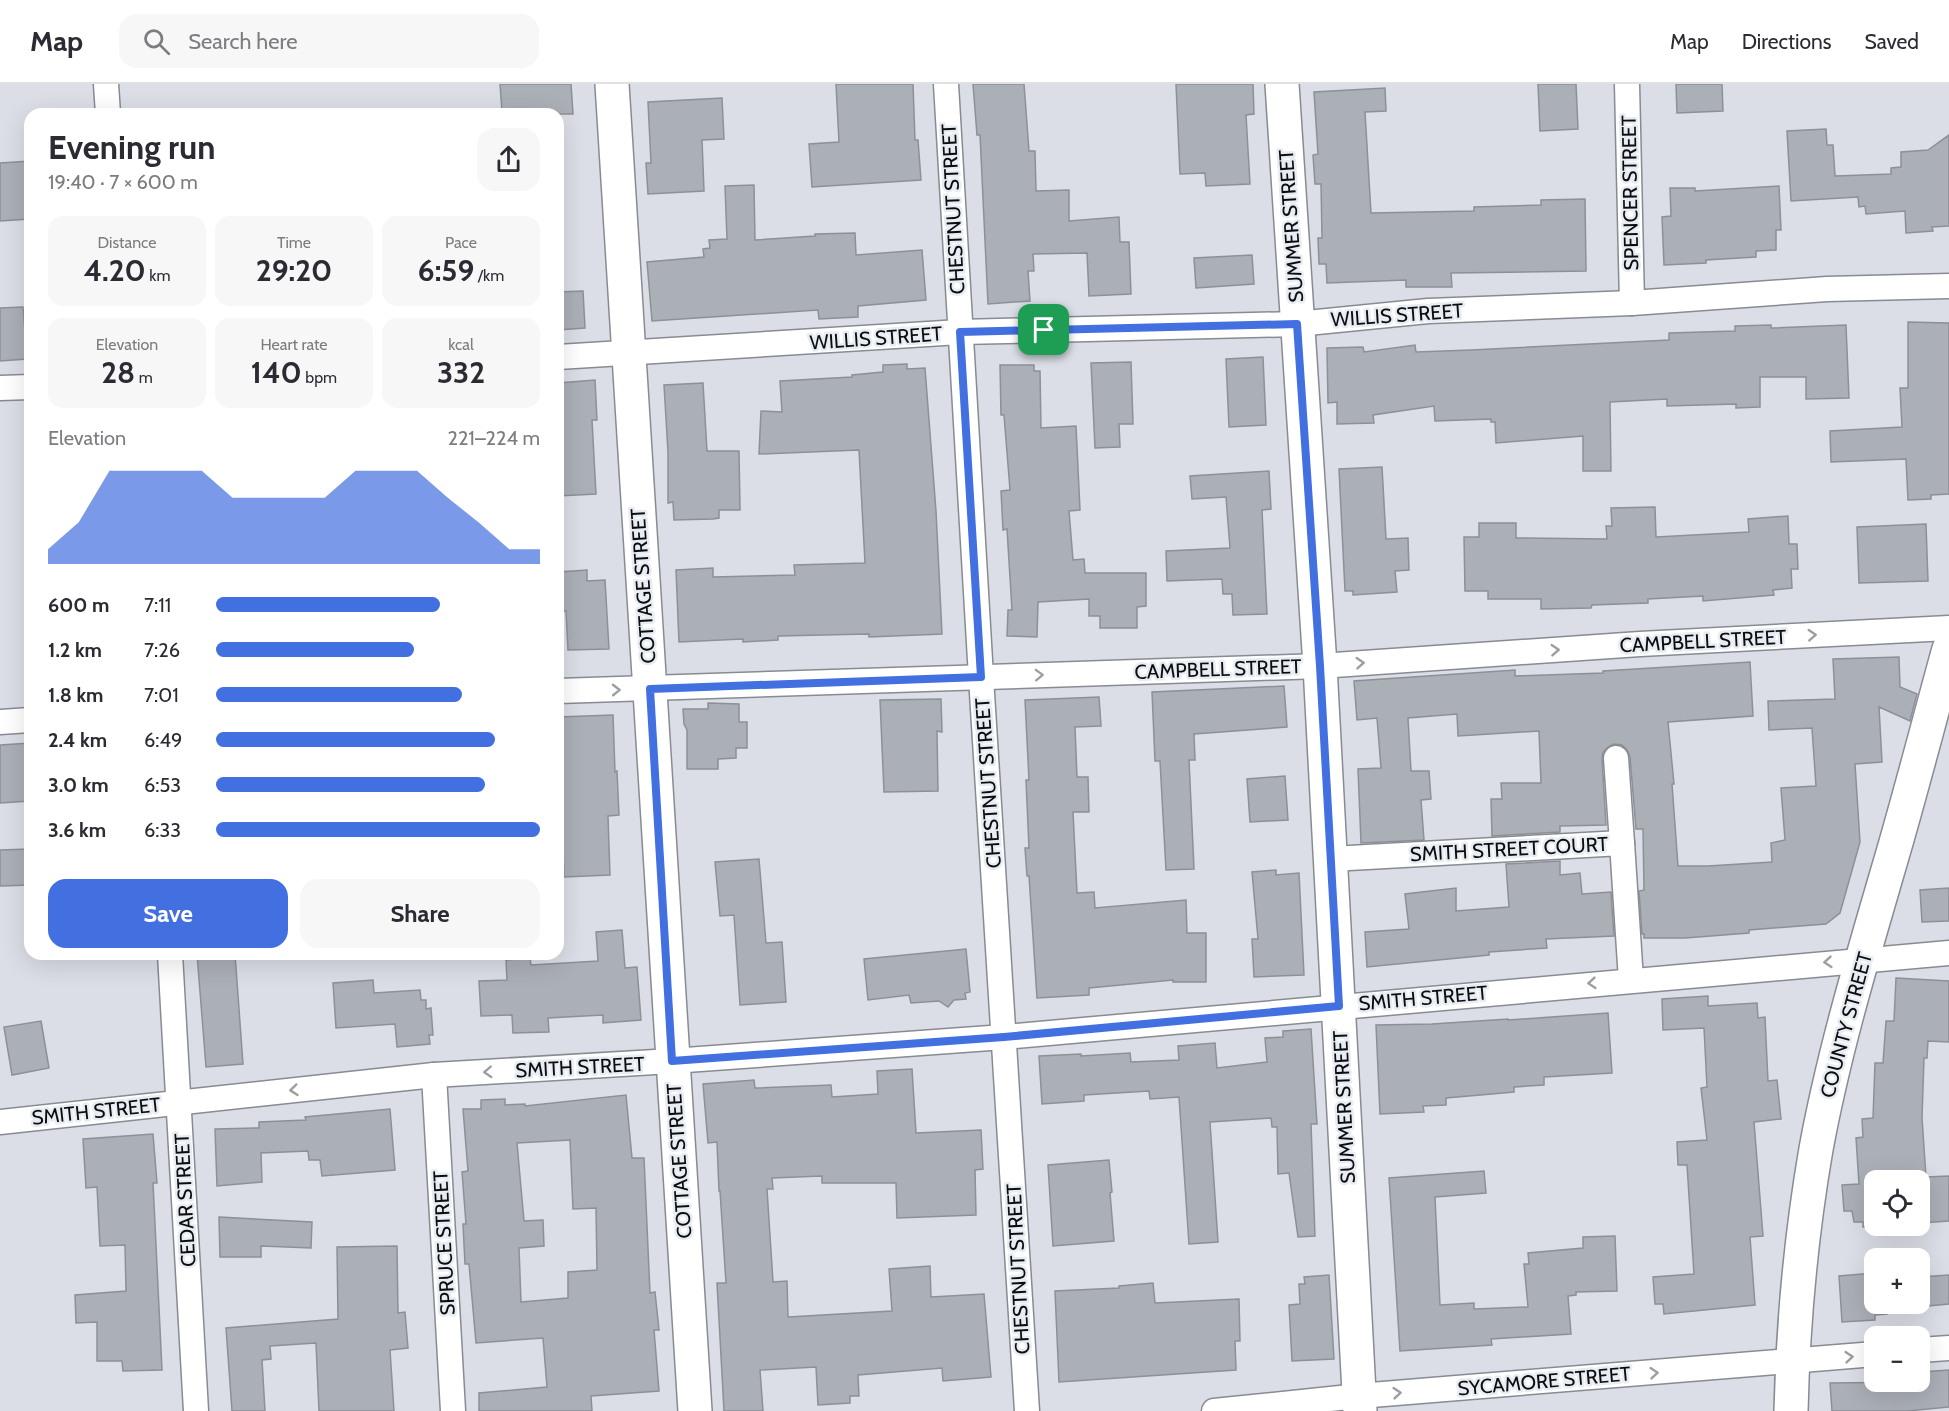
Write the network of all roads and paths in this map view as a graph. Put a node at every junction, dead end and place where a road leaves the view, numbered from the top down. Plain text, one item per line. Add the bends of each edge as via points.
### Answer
1 (106, 84) edge
2 (612, 84) edge
3 (946, 84) edge
4 (1282, 84) edge
5 (1627, 84) edge
6 (108, 108) edge
7 (1949, 286) edge
8 (1632, 303) junction
9 (1297, 324) junction
10 (960, 332) junction
11 (628, 354) junction
12 (564, 357) edge
13 (24, 387) edge
14 (0, 388) edge
15 (1949, 628) edge
16 (1949, 649) edge
17 (1320, 666) junction
18 (981, 677) junction
19 (650, 689) junction
20 (564, 691) edge
21 (24, 720) edge
22 (0, 722) edge
23 (1616, 758) dead end
24 (1622, 843) junction
25 (1331, 859) junction
26 (1949, 953) edge
27 (1863, 959) junction
28 (170, 960) edge
29 (1631, 980) junction
30 (1339, 1006) junction
31 (1004, 1037) junction
32 (672, 1061) junction
33 (434, 1075) junction
34 (180, 1102) junction
35 (0, 1122) edge
36 (1949, 1348) edge
37 (1930, 1349) edge
38 (1864, 1355) edge
39 (1792, 1362) junction
40 (1360, 1404) edge
41 (196, 1411) edge
42 (453, 1411) edge
43 (695, 1411) edge
44 (1027, 1411) edge
45 (1214, 1411) edge
46 (1791, 1411) edge

1 - 6 street
2 - 11 main road, COTTAGE STREET
3 - 10 street, CHESTNUT STREET
4 - 9 main road, SUMMER STREET
5 - 8 street, SPENCER STREET
7 - 8 street, WILLIS STREET via 1827,289
8 - 9 street, WILLIS STREET via 1428,311
9 - 10 street, WILLIS STREET
9 - 17 main road, SUMMER STREET
10 - 11 street, WILLIS STREET
10 - 18 street, CHESTNUT STREET
11 - 12 street, WILLIS STREET
11 - 19 main road, COTTAGE STREET
13 - 14 street
17 -> 15 street, CAMPBELL STREET
16 - 27 main road, COUNTY STREET
18 -> 17 street, CAMPBELL STREET
17 - 25 main road, SUMMER STREET
18 - 19 street, CAMPBELL STREET
18 - 31 street, CHESTNUT STREET
20 -> 19 street, CAMPBELL STREET
19 - 32 main road, COTTAGE STREET
21 - 22 street
23 - 24 street
24 - 25 street, SMITH STREET COURT
24 - 29 street, SMITH STREET COURT
25 - 30 main road, SUMMER STREET
26 - 27 street, SMITH STREET
27 -> 29 street, SMITH STREET
27 - 39 main road, COUNTY STREET via 1816,1148 1801,1251
28 - 34 street, CEDAR STREET
29 -> 30 street, SMITH STREET
30 - 31 street, SMITH STREET
30 - 40 main road, SUMMER STREET
31 - 32 street, SMITH STREET
31 - 44 street, CHESTNUT STREET
32 -> 33 street, SMITH STREET
32 - 43 main road, COTTAGE STREET
33 -> 34 street, SMITH STREET
33 - 42 street, SPRUCE STREET
34 - 35 street, SMITH STREET
34 - 41 street, CEDAR STREET
36 - 37 street
39 -> 38 street, SYCAMORE STREET
40 -> 39 street, SYCAMORE STREET
39 - 46 main road, COUNTY STREET
40 - 45 street, SYCAMORE STREET

